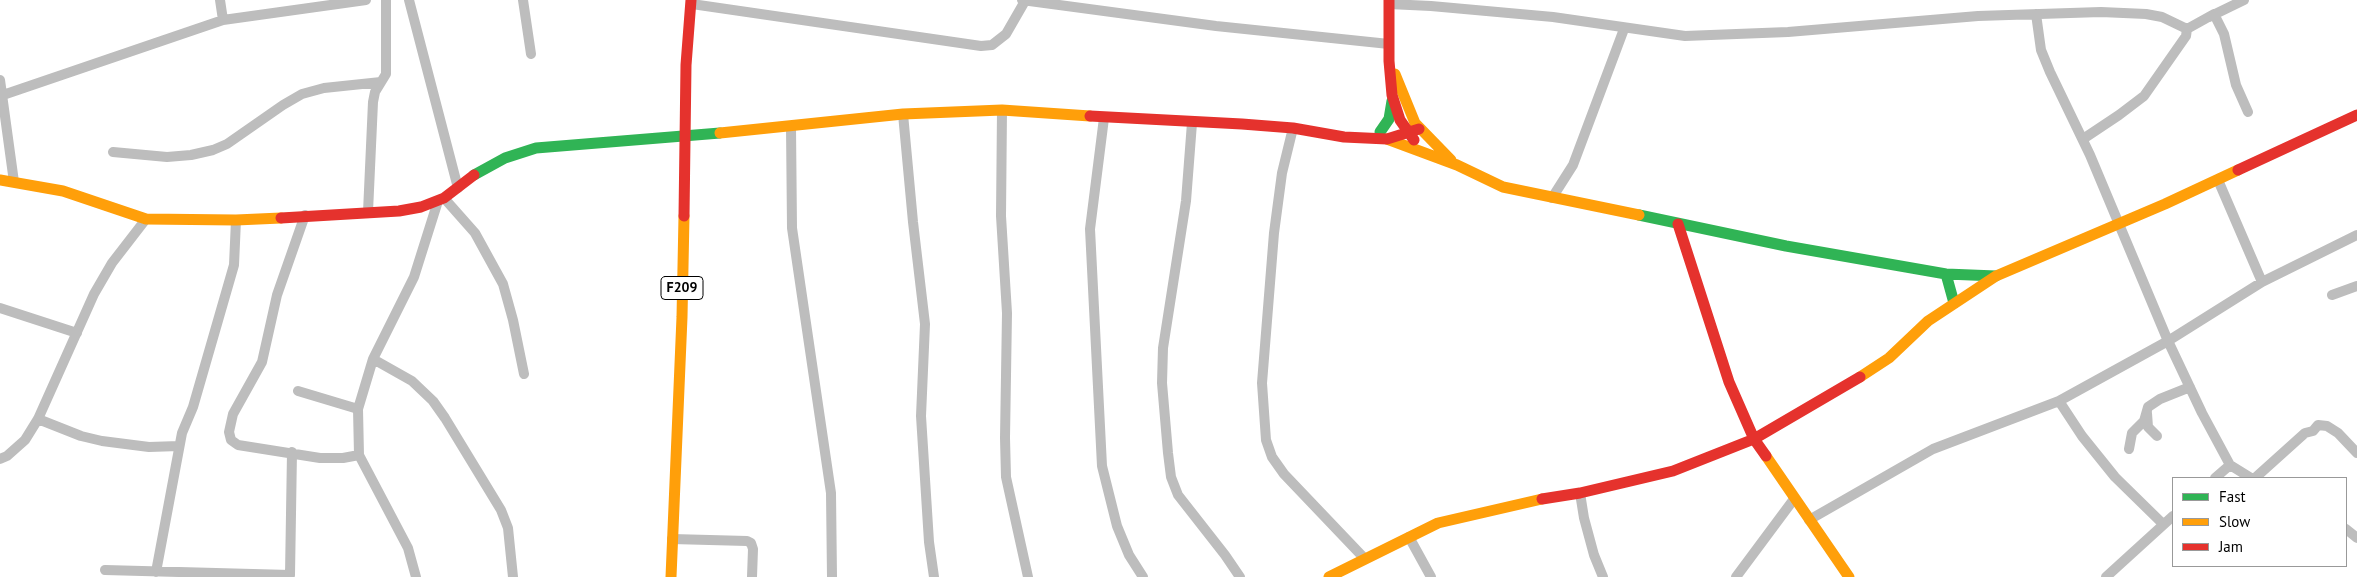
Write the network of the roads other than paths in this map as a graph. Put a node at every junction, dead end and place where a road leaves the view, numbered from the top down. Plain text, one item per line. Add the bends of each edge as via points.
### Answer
1 (220, 0) edge
2 (366, 0) edge
3 (386, 0) edge
4 (409, 0) edge
5 (523, 0) edge
6 (2243, 0) edge
7 (1023, 1) edge
8 (692, 2) edge
9 (1389, 2) edge
10 (1069, 3) edge
11 (2036, 14) junction
12 (2214, 14) junction
13 (223, 20) junction
14 (1624, 29) junction
15 (2187, 29) junction
16 (1389, 44) junction
17 (531, 54) dead end
18 (1389, 62) junction
19 (0, 80) edge
20 (381, 82) junction
21 (3, 95) junction
22 (1392, 95) junction
23 (1002, 110) junction
24 (2248, 112) dead end
25 (904, 114) junction
26 (2357, 115) edge
27 (1104, 118) junction
28 (1192, 123) junction
29 (791, 127) junction
30 (1293, 128) junction
31 (1411, 128) junction
32 (1383, 136) junction
33 (685, 137) junction
34 (2083, 139) junction
35 (113, 152) dead end
36 (1438, 158) junction
37 (1457, 165) junction
38 (0, 180) edge
39 (2218, 180) junction
40 (14, 182) junction
41 (458, 188) junction
42 (1552, 198) junction
43 (441, 200) junction
44 (368, 212) junction
45 (304, 215) junction
46 (146, 219) junction
47 (236, 220) junction
48 (1678, 224) junction
49 (2118, 224) junction
50 (2357, 235) edge
51 (1946, 274) junction
52 (1996, 276) junction
53 (2262, 282) junction
54 (2357, 286) edge
55 (2332, 295) dead end
56 (1954, 303) junction
57 (0, 308) edge
58 (77, 333) junction
59 (2168, 341) junction
60 (373, 359) junction
61 (524, 374) dead end
62 (2190, 387) junction
63 (298, 391) dead end
64 (2059, 401) junction
65 (358, 409) junction
66 (2146, 412) junction
67 (38, 419) junction
68 (2157, 436) dead end
69 (1754, 440) junction
70 (179, 446) junction
71 (2129, 449) dead end
72 (292, 452) junction
73 (2357, 454) edge
74 (359, 455) junction
75 (0, 459) edge
76 (2230, 465) junction
77 (2216, 477) edge
78 (2249, 477) edge
79 (2256, 477) edge
80 (1580, 493) junction
81 (1794, 499) junction
82 (2172, 517) edge
83 (1809, 520) junction
84 (2163, 524) junction
85 (2347, 530) edge
86 (1409, 537) junction
87 (2357, 538) edge
88 (672, 539) junction
89 (1365, 559) junction
90 (105, 570) dead end
91 (156, 572) junction
92 (290, 576) edge
93 (1332, 576) edge
94 (416, 577) edge
95 (513, 577) edge
96 (671, 577) edge
97 (752, 577) edge
98 (832, 577) edge
99 (934, 577) edge
100 (1028, 577) edge
101 (1143, 577) edge
102 (1240, 577) edge
103 (1431, 577) edge
104 (1603, 577) edge
105 (1736, 577) edge
106 (1849, 577) edge
107 (2106, 577) edge

1 - 13 street
2 - 13 street
3 - 20 street via 386,74
4 - 41 street
5 - 17 street
6 - 12 street
7 - 8 street via 1006,34 992,45 981,46
7 - 10 street
8 - 33 street, F209 via 686,65
9 - 14 street via 1553,17
9 - 16 street
10 - 16 street via 1216,26
11 - 14 street via 1729,35 1685,36
11 - 15 street via 2146,14
11 - 34 street via 2041,50
12 - 15 street
12 - 24 street via 2224,34 2236,85
13 - 21 street
14 - 42 street via 1573,165
15 - 34 street via 2186,36 2144,96
16 - 18 street
18 - 22 street
18 - 31 street
19 - 21 street
20 - 35 street via 324,88 302,94 213,150 167,156
20 - 44 street via 373,102
21 - 40 street
22 - 31 street
22 - 32 street
23 - 25 street
23 - 27 street
23 - 100 street via 1001,216 1007,313 1006,477
25 - 29 street
25 - 99 street via 925,324 921,416 928,542
26 - 39 street
27 - 28 street
27 - 101 street via 1090,229 1102,466 1118,526
28 - 30 street
28 - 102 street via 1186,201 1163,348 1162,383 1168,453 1171,477 1178,495
29 - 33 street
29 - 98 street via 792,228 831,493
30 - 32 street via 1344,137 1360,131
30 - 89 street via 1282,173 1269,288 1262,383 1266,440 1272,457 1284,474
31 - 32 street
31 - 36 street via 1423,148
31 - 37 street
32 - 36 street
33 - 41 street via 536,148 505,158
33 - 88 street, F209 via 682,317
34 - 49 street
36 - 37 street
37 - 42 street via 1503,188
38 - 40 street
39 - 49 street
39 - 53 street
40 - 46 street via 63,191
41 - 43 street
42 - 48 street
43 - 44 street via 410,209
43 - 60 street via 414,277
43 - 61 street via 475,232 503,284
44 - 45 street
45 - 47 street
45 - 72 street via 277,295 262,362 233,414 229,432 238,445
46 - 47 street
46 - 58 street via 112,263
47 - 70 street via 234,265
48 - 51 street
48 - 69 street via 1728,382
49 - 52 street
49 - 59 street
50 - 53 street
51 - 52 street
51 - 56 street
52 - 56 street
53 - 59 street
54 - 55 street
56 - 69 street via 1928,321 1872,370
57 - 58 street
58 - 67 street
59 - 62 street
59 - 64 street
60 - 65 street
60 - 95 street via 412,382 433,401 445,418 501,510 508,528
62 - 66 street via 2154,402
62 - 76 street
63 - 65 street
64 - 83 street via 1933,449
64 - 84 street via 2115,477
65 - 74 street
66 - 68 street via 2148,427
66 - 71 street via 2144,421 2132,433
67 - 70 street via 102,441 149,447
67 - 75 street via 25,440
69 - 80 street via 1673,471
69 - 81 street
70 - 91 street
72 - 74 street via 320,458
72 - 92 street
73 - 79 street via 2338,433 2318,425
74 - 94 street via 408,548
76 - 77 street
76 - 78 street
80 - 86 street via 1524,502 1438,523
80 - 104 street via 1594,555
81 - 83 street
81 - 105 street
82 - 84 street
83 - 106 street
84 - 107 street
85 - 87 street
86 - 89 street
86 - 103 street
88 - 96 street, F209
88 - 97 street via 747,541 753,549
89 - 93 street
90 - 91 street
91 - 92 street

